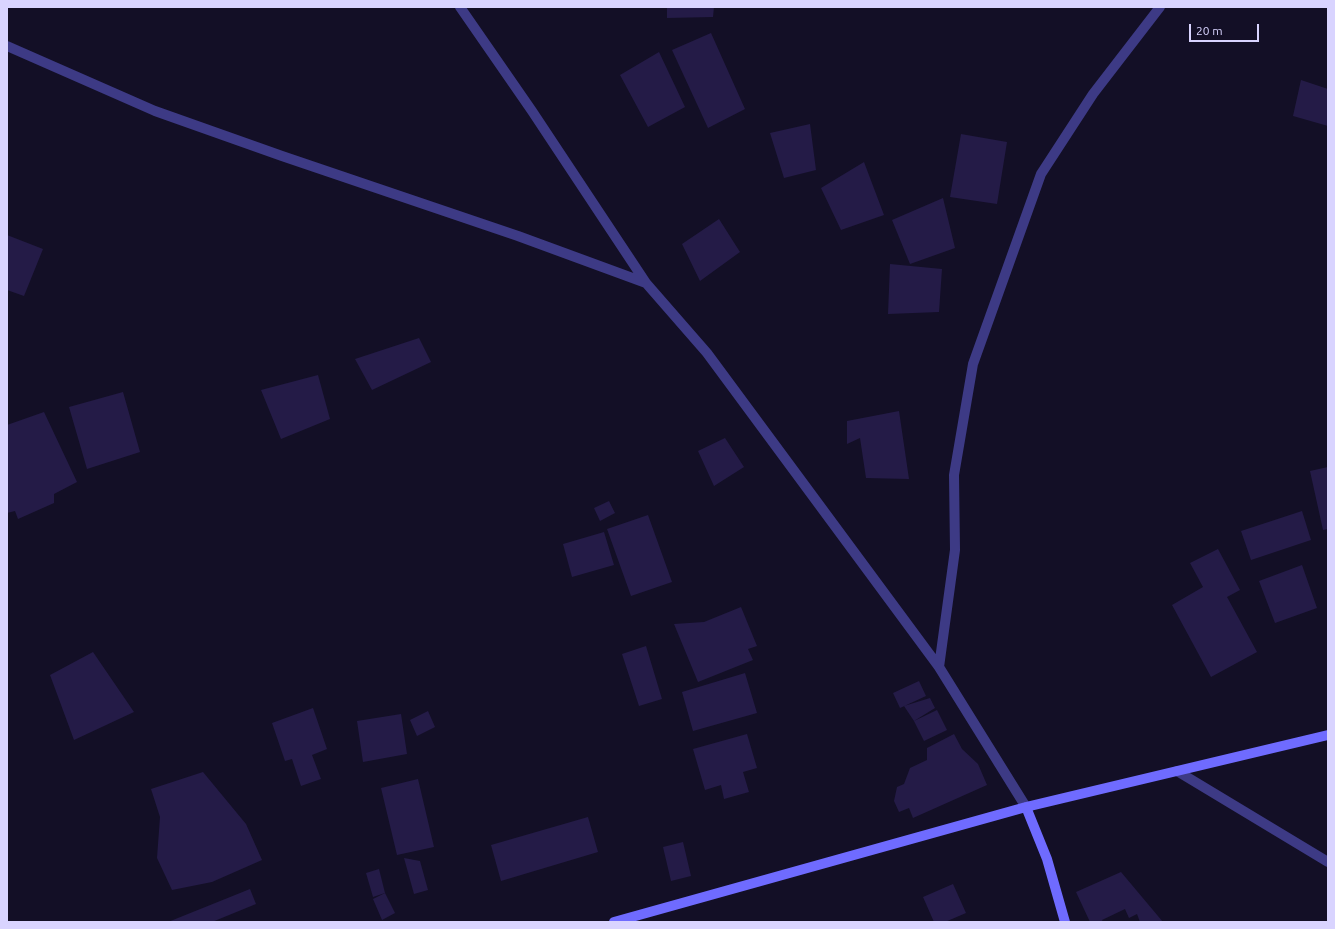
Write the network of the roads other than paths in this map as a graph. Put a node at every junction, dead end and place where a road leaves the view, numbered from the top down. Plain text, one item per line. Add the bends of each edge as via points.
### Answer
1 (460, 7) edge
2 (1160, 7) edge
3 (7, 46) edge
4 (646, 283) junction
5 (938, 667) junction
6 (1328, 735) edge
7 (1177, 771) junction
8 (1026, 807) junction
9 (1328, 862) edge
10 (614, 922) edge
11 (1065, 922) edge

1 - 4 street
2 - 5 street via 1094,94 1040,174 973,364 954,475 955,550
3 - 4 street via 155,111 518,236
4 - 5 street via 707,353
5 - 8 street
6 - 7 main road
7 - 8 main road
7 - 9 street
8 - 10 main road
8 - 11 main road via 1047,859

